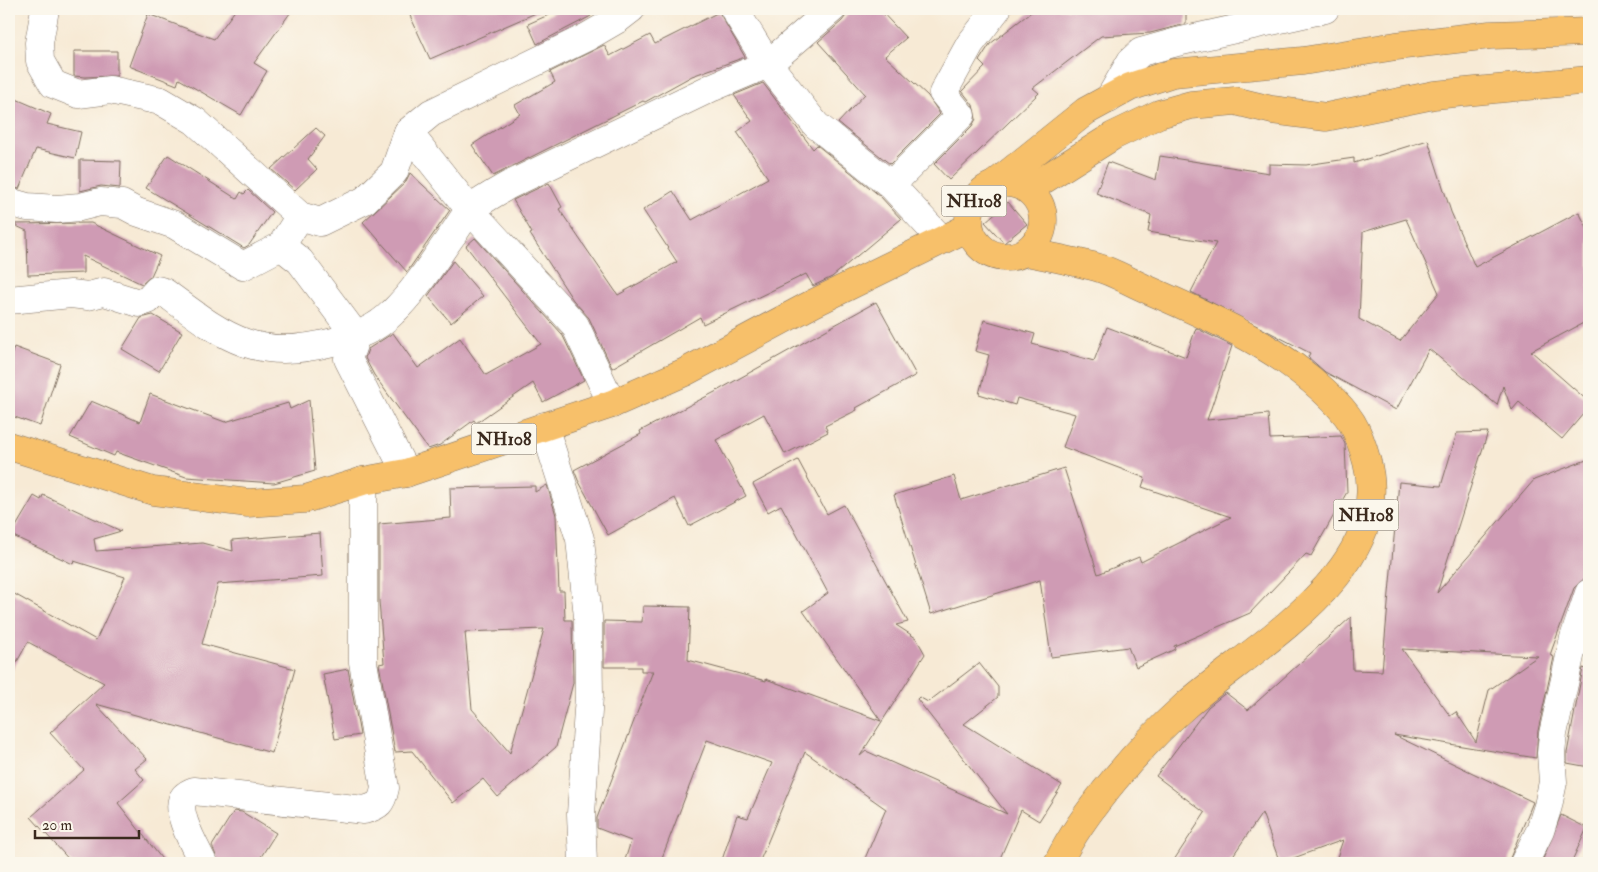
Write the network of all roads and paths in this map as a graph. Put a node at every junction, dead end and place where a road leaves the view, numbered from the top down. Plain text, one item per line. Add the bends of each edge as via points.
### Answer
1 (45, 9) edge
2 (734, 9) edge
3 (832, 9) edge
4 (997, 9) edge
5 (1325, 9) edge
6 (619, 12) edge
7 (1589, 32) edge
8 (768, 64) junction
9 (1589, 80) edge
10 (1109, 99) junction
11 (408, 132) junction
12 (995, 184) junction
13 (891, 185) junction
14 (1030, 190) junction
15 (9, 202) edge
16 (470, 210) junction
17 (300, 216) junction
18 (969, 227) junction
19 (941, 239) junction
20 (281, 246) junction
21 (1027, 252) junction
22 (9, 300) edge
23 (356, 336) junction
24 (612, 404) junction
25 (544, 426) junction
26 (9, 446) edge
27 (406, 473) junction
28 (363, 481) junction
29 (1589, 593) edge
30 (203, 863) edge
31 (583, 863) edge
32 (1058, 863) edge
33 (1524, 863) edge

1 - 17 street via 39,43 40,61 53,84 78,94 110,90 161,101 195,121
2 - 8 street
3 - 8 street
4 - 13 street via 970,44 943,93 961,115
5 - 10 street via 1142,52 1130,61
6 - 11 street via 587,37 431,113
7 - 10 main road via 1490,35 1303,61 1173,73 1130,87
8 - 13 street via 816,124
8 - 16 street via 713,87 510,185
9 - 14 main road via 1434,95 1326,117 1235,101 1191,105 1159,114 1113,136
10 - 12 main road via 1086,111
11 - 16 street
11 - 17 street via 394,172 365,200 320,222
12 - 14 main road, NH108 via 1013,183
12 - 18 main road, NH108 via 979,193 970,209
13 - 19 street
14 - 21 main road, NH108 via 1041,204 1044,222 1039,239
15 - 20 street via 57,209 100,202 122,204 175,225 243,266
16 - 23 street via 394,312 371,331
16 - 24 street via 575,326
17 - 20 street
18 - 19 main road, NH108
18 - 21 main road, NH108 via 977,244 991,255 1009,258
19 - 24 main road, NH108 via 685,372
20 - 23 street via 300,261
21 - 32 main road, NH108 via 1098,267 1209,317 1307,374 1346,412 1362,442 1370,474 1370,504 1361,533 1348,560 1327,588 1299,615 1186,705 1139,753 1090,812
22 - 23 street via 70,294 88,296 104,292 139,303 148,300 157,290 223,334 262,349 320,346
23 - 27 street via 348,359
24 - 25 main road, NH108
25 - 27 main road, NH108
25 - 31 street via 580,539 588,617 589,696 581,814
26 - 28 main road, NH108 via 153,491 248,503 305,500
27 - 28 main road, NH108
28 - 30 street via 363,662 385,788 382,799 376,806 364,810 194,791 183,797 180,807
29 - 33 street via 1574,638 1553,734 1553,782 1548,806

